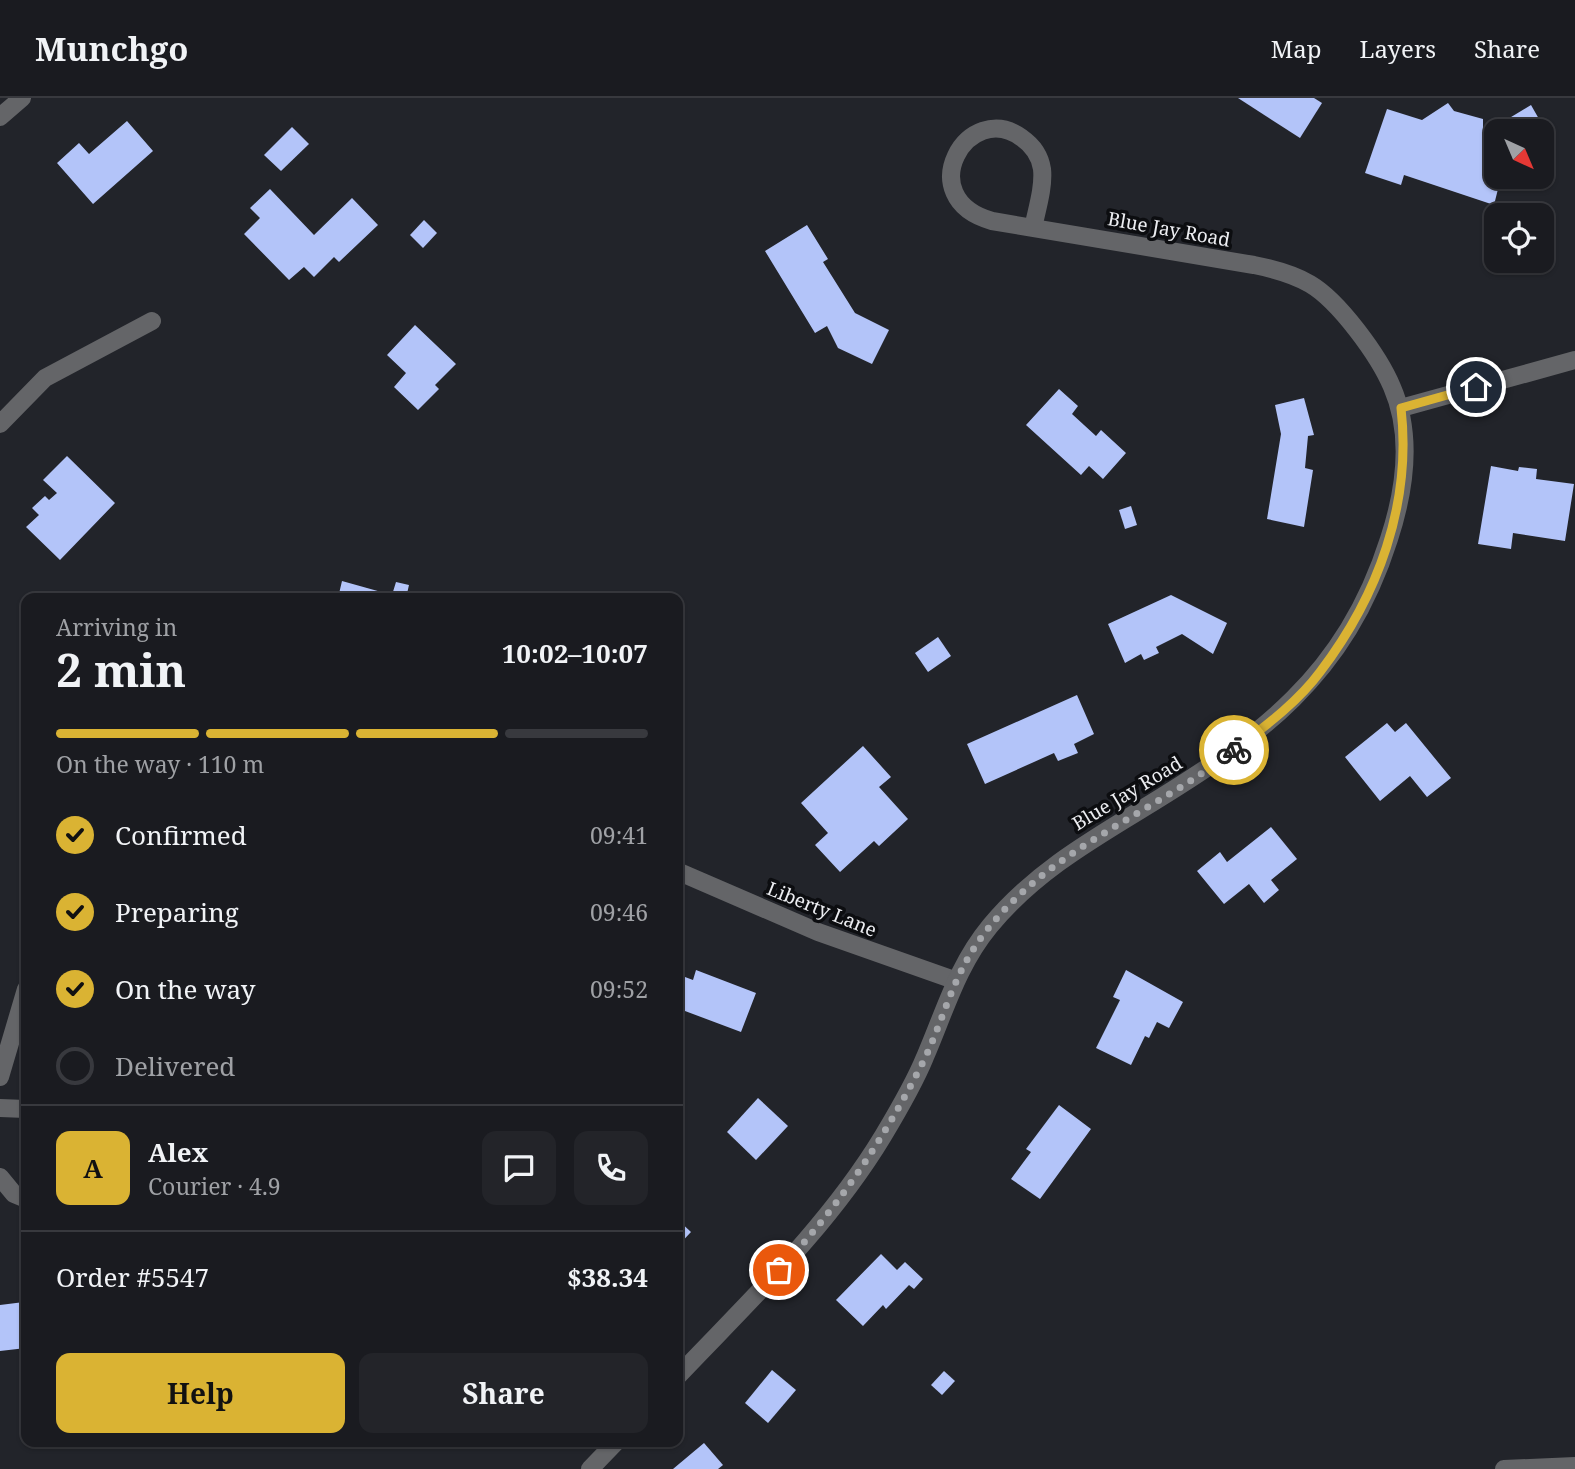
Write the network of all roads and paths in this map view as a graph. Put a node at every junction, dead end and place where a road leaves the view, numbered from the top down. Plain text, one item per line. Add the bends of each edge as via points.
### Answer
1 (1033, 228) junction
2 (152, 321) dead end
3 (1575, 360) edge
4 (1401, 408) junction
5 (0, 424) edge
6 (683, 874) edge
7 (954, 980) junction
8 (21, 1006) edge
9 (0, 1077) edge
10 (0, 1108) edge
11 (21, 1109) edge
12 (0, 1178) edge
13 (21, 1197) edge
14 (683, 1371) edge
15 (611, 1447) edge
16 (1575, 1466) edge
17 (590, 1469) edge
18 (1504, 1469) edge

1 - 1 street, Blue Jay Road via 1041,182 1038,155 1029,143 1003,130 974,135 954,157 950,172 958,200 979,217
1 - 4 street, Blue Jay Road via 1254,265 1312,285 1335,305 1367,347 1387,375
2 - 5 street via 45,378
3 - 4 street
4 - 7 street, Blue Jay Road via 1403,482 1377,577 1351,627 1319,673 1278,716 1221,761 1037,877 988,928
6 - 7 street, Liberty Lane via 818,932
7 - 14 street, Blue Jay Road via 925,1058 903,1101 839,1202
8 - 9 street
10 - 11 street
12 - 13 street
15 - 17 street
16 - 18 street

